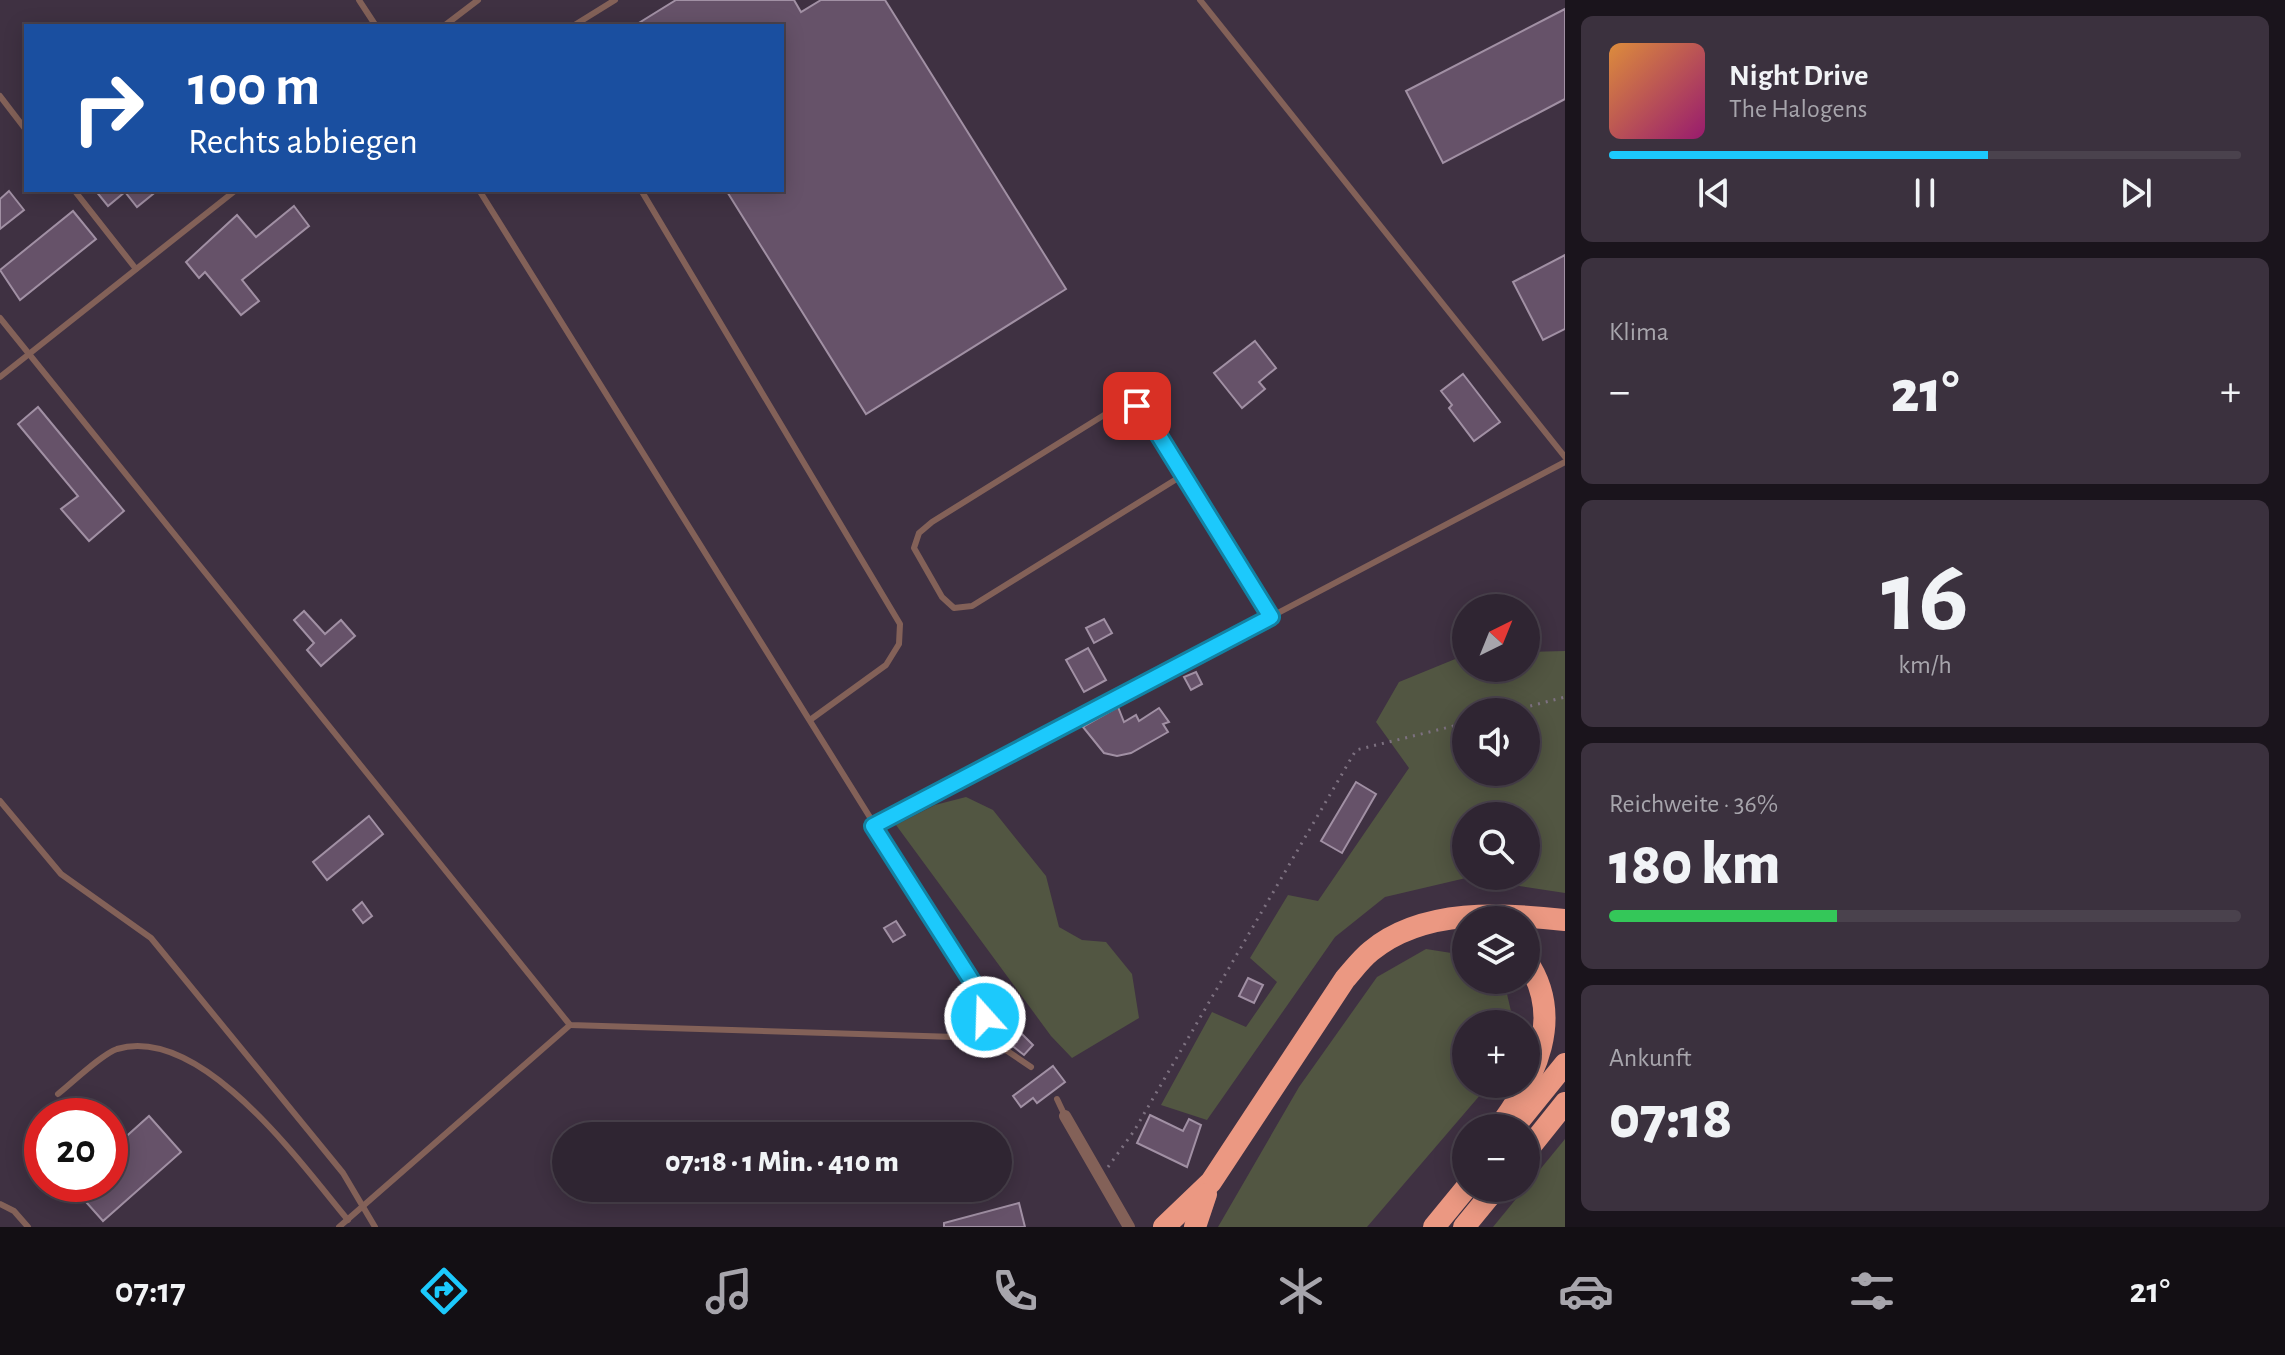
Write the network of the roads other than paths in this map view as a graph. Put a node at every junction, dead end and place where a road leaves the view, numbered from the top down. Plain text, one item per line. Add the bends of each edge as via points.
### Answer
1 (359, 0) edge
2 (478, 0) edge
3 (615, 0) edge
4 (1200, 0) edge
5 (375, 24) edge
6 (447, 24) edge
7 (576, 24) edge
8 (0, 96) edge
9 (24, 127) edge
10 (76, 192) edge
11 (233, 192) edge
12 (480, 192) edge
13 (642, 192) edge
14 (136, 269) junction
15 (0, 318) edge
16 (29, 354) junction
17 (0, 377) edge
18 (1565, 459) edge
19 (1183, 475) junction
20 (1271, 617) junction
21 (810, 720) junction
22 (0, 801) edge
23 (873, 826) junction
24 (1540, 918) edge
25 (1565, 920) edge
26 (1452, 921) edge
27 (1540, 987) edge
28 (570, 1025) junction
29 (988, 1038) junction
30 (1565, 1064) edge
31 (1031, 1067) dead end
32 (58, 1094) dead end
33 (1057, 1099) dead end
34 (1565, 1103) edge
35 (1509, 1114) edge
36 (1525, 1114) edge
37 (1065, 1116) joint
38 (1540, 1134) edge
39 (1211, 1182) junction
40 (1452, 1188) edge
41 (1455, 1202) edge
42 (1485, 1202) edge
43 (0, 1204) edge
44 (363, 1207) junction
45 (1451, 1207) junction
46 (348, 1220) junction
47 (28, 1227) edge
48 (339, 1227) edge
49 (375, 1227) edge
50 (1129, 1227) edge
51 (1164, 1227) edge
52 (1195, 1227) edge
53 (1434, 1227) edge
54 (1464, 1227) edge

1 - 5 lane
2 - 6 lane
3 - 7 lane
4 - 18 lane
8 - 9 lane
10 - 14 lane
11 - 14 lane
12 - 21 lane
13 - 21 lane via 900,624 899,644 886,665
14 - 16 lane
15 - 16 lane
16 - 17 lane
16 - 28 lane
18 - 20 lane
19 - 19 lane via 1140,407 1125,402 932,522 919,533 914,548 942,597 954,608 972,606
19 - 20 lane
20 - 23 lane
21 - 23 lane
22 - 44 lane via 61,874 151,938 343,1173
23 - 29 lane via 982,997
24 - 25 highway
26 - 39 highway via 1436,921 1392,937 1370,951 1345,979
27 - 35 highway via 1548,1018 1545,1045
28 - 29 lane
28 - 44 lane
29 - 31 lane
30 - 36 highway
32 - 46 lane via 116,1049 147,1048 181,1056 250,1105
33 - 37 lane
34 - 38 highway
37 - 50 street
39 - 51 highway
39 - 52 highway
40 - 45 highway
41 - 45 highway
42 - 54 highway
43 - 47 lane
44 - 46 lane
44 - 49 lane
45 - 53 highway
46 - 48 lane

